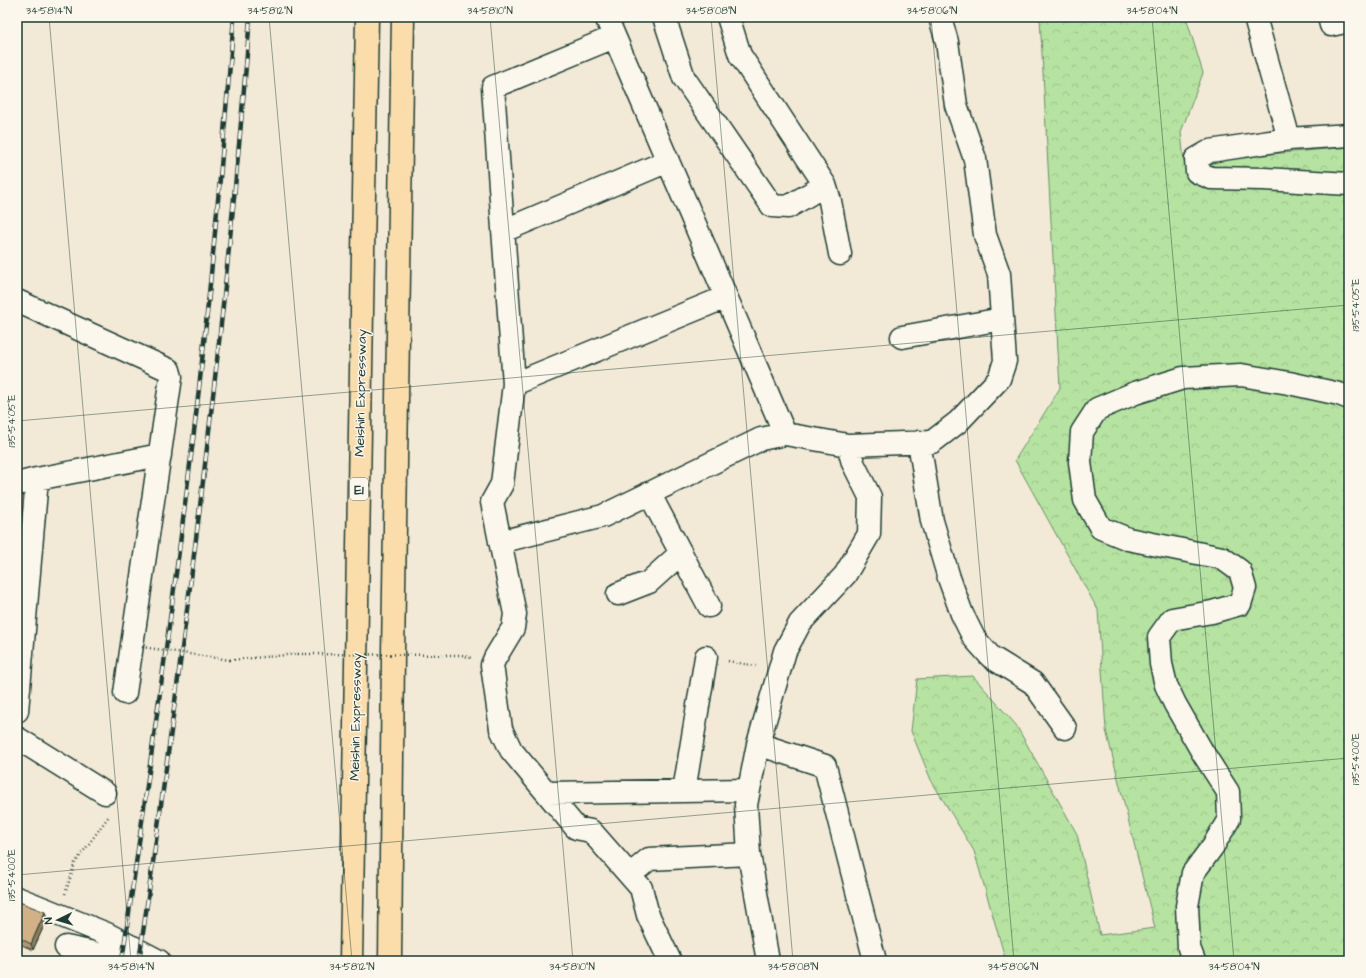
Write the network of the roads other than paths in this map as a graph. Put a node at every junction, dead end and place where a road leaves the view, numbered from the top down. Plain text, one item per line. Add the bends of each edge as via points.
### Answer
1 (367, 17) edge
2 (403, 17) edge
3 (606, 17) edge
4 (664, 17) edge
5 (728, 17) edge
6 (940, 17) edge
7 (1255, 17) edge
8 (1329, 17) edge
9 (1349, 21) edge
10 (614, 37) junction
11 (1349, 135) edge
12 (1289, 139) junction
13 (668, 161) junction
14 (1349, 184) edge
15 (824, 185) junction
16 (503, 231) junction
17 (840, 254) dead end
18 (726, 298) junction
19 (17, 301) edge
20 (1002, 320) junction
21 (902, 337) dead end
22 (514, 384) junction
23 (1344, 396) edge
24 (785, 434) junction
25 (919, 442) junction
26 (848, 445) junction
27 (160, 455) junction
28 (27, 481) edge
29 (649, 494) junction
30 (500, 542) junction
31 (681, 554) junction
32 (618, 594) dead end
33 (709, 606) dead end
34 (706, 657) road end
35 (125, 693) dead end
36 (17, 710) edge
37 (1065, 728) dead end
38 (17, 738) edge
39 (758, 744) junction
40 (749, 790) junction
41 (684, 791) junction
42 (105, 793) road end
43 (547, 793) junction
44 (749, 854) junction
45 (630, 875) junction
46 (17, 898) edge
47 (66, 947) dead end
48 (133, 947) junction
49 (159, 961) edge
50 (351, 961) edge
51 (390, 961) edge
52 (670, 961) edge
53 (768, 961) edge
54 (875, 961) edge
55 (1194, 961) edge

1 - 50 highway, Meishin Expressway / E1
2 - 51 highway
3 - 10 street
4 - 15 street via 684,78 772,206 788,207
5 - 15 street via 740,55
6 - 20 street via 947,42 956,106 975,159 985,235 999,274
7 - 12 street
8 - 9 street via 1331,25
10 - 13 street
10 - 16 street via 493,87
11 - 12 street
12 - 14 street via 1210,151 1196,159 1197,172 1211,178 1264,178
13 - 16 street
13 - 18 street
15 - 17 street via 830,201
16 - 22 street
18 - 22 street
18 - 24 street
19 - 27 street via 169,370 172,377
20 - 21 street
20 - 25 street via 1005,361 999,379 958,422 932,442
22 - 30 street via 502,484 492,502
23 - 55 street via 1241,375 1183,378 1135,393 1097,409 1082,432 1080,462 1085,500 1101,528 1128,538 1222,558 1240,571 1245,588 1240,604 1172,619 1159,637 1166,685 1202,753 1228,792 1229,819 1193,873 1187,906 1189,948
24 - 26 street
24 - 29 street via 760,439
25 - 26 street
25 - 37 street via 932,521 949,578 974,638 991,657 1033,683
26 - 39 street via 853,463 870,497 869,534 846,575 800,623 785,651
27 - 28 street
27 - 35 street
28 - 36 street
29 - 30 street via 603,516
29 - 31 street
30 - 43 street via 515,614 513,628 492,665 501,729 511,750
31 - 32 street via 649,582
31 - 33 street
34 - 41 street
38 - 42 street
39 - 40 street
39 - 54 street via 825,766
40 - 41 street
40 - 44 street via 746,805
41 - 43 street
43 - 45 street via 576,828 591,831
44 - 45 street via 649,859
44 - 53 street
45 - 52 street via 641,888 648,915
46 - 48 street via 108,934
47 - 48 street via 103,955
48 - 49 street

